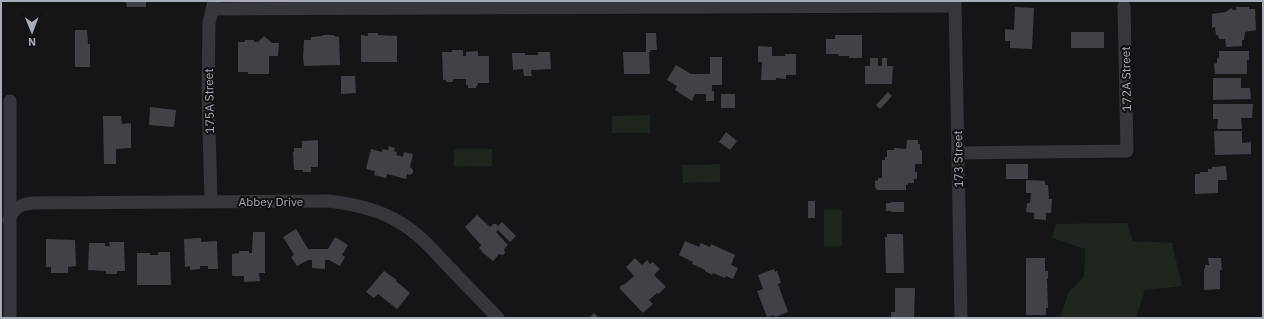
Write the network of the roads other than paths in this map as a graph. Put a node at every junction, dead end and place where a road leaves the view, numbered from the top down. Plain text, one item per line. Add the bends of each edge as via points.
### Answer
1 (955, 3) edge
2 (462, 4) edge
3 (213, 5) edge
4 (1124, 6) dead end
5 (10, 102) dead end
6 (958, 154) junction
7 (211, 201) junction
8 (10, 220) junction
9 (10, 318) edge
10 (498, 318) edge
11 (961, 318) edge

1 - 2 street
1 - 6 street, 173 Street
2 - 3 street
3 - 7 street, 175A Street via 209,23 208,94
4 - 6 street, 172A Street via 1127,151
5 - 8 street
6 - 11 street, 173 Street
7 - 8 street, Abbey Drive via 26,203 14,210
7 - 10 street, Abbey Drive via 329,201 362,206 380,213 398,221 427,243
8 - 9 street

